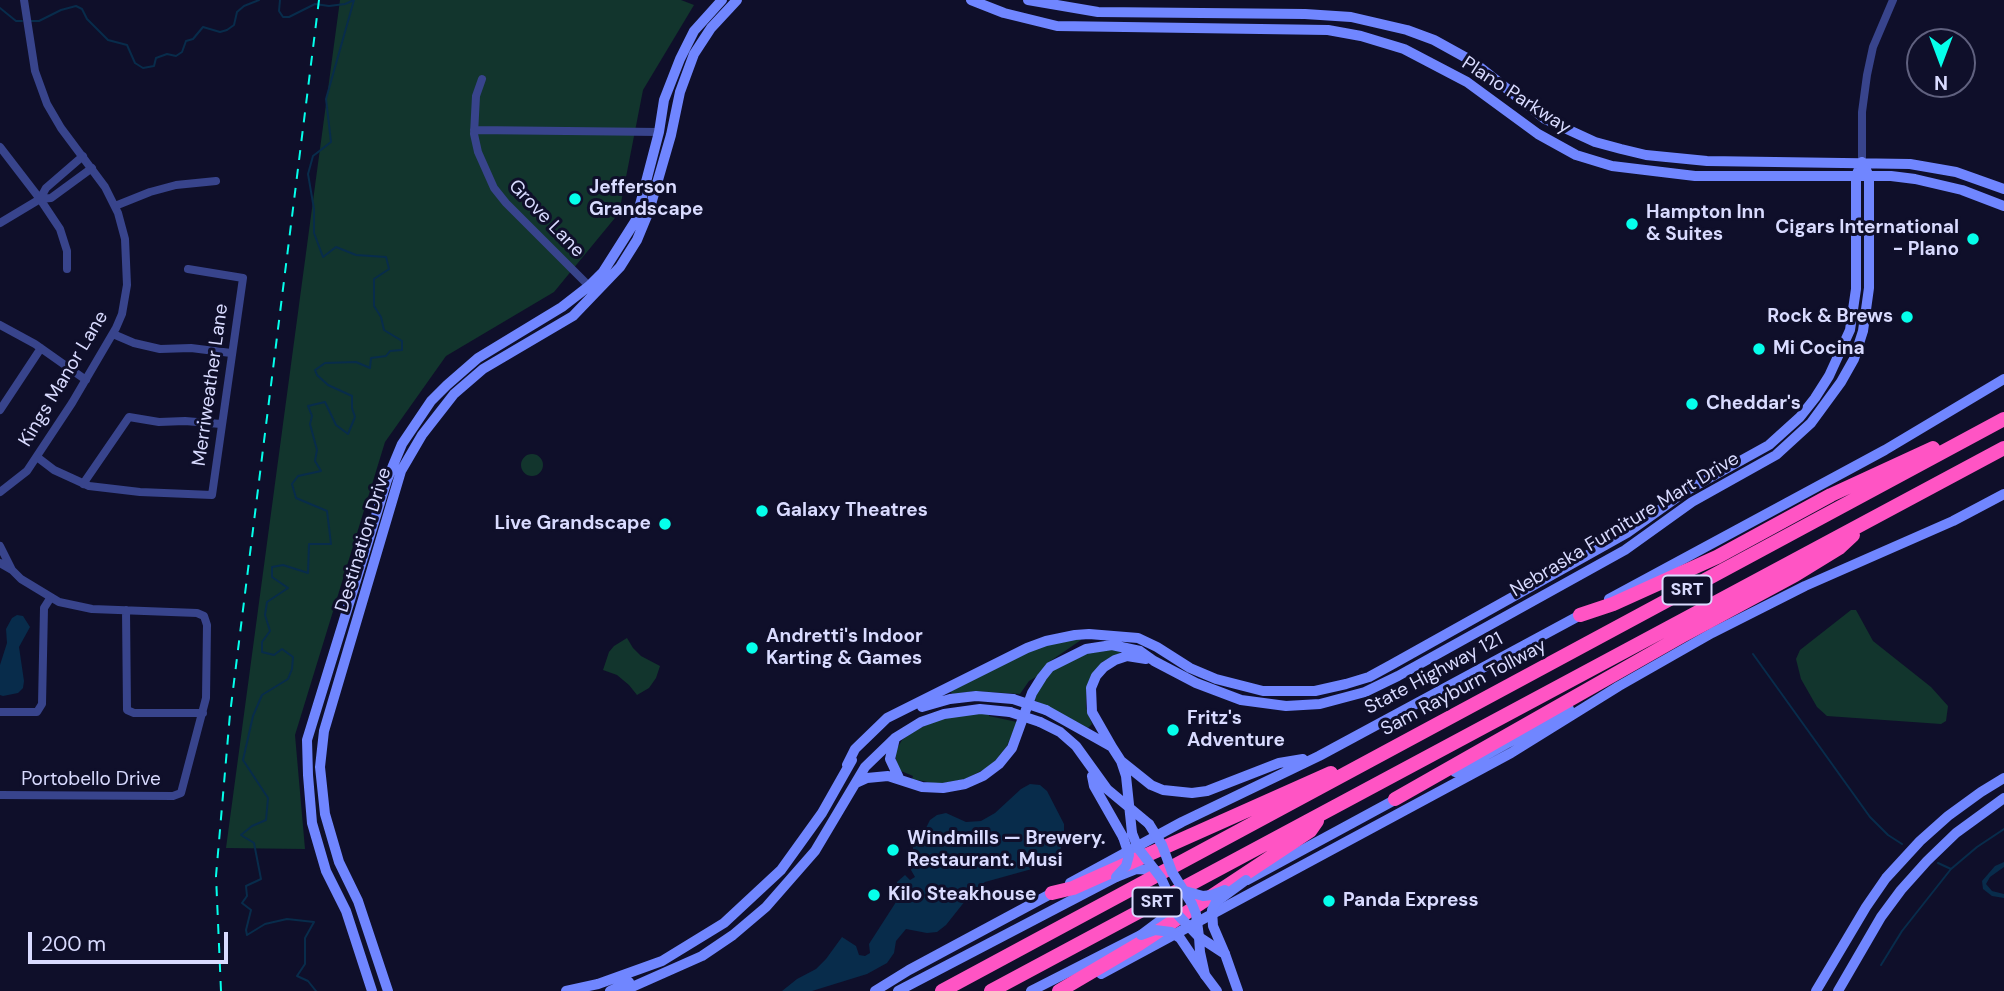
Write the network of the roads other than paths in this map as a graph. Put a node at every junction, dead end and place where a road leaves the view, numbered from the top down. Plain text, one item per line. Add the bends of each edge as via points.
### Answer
1 (24, 0) edge
2 (722, 0) edge
3 (737, 0) edge
4 (971, 0) edge
5 (1028, 0) edge
6 (1893, 0) edge
7 (482, 79) dead end
8 (474, 130) junction
9 (659, 132) junction
10 (0, 147) edge
11 (83, 156) junction
12 (1862, 162) junction
13 (92, 168) junction
14 (1856, 176) junction
15 (1869, 176) junction
16 (216, 181) dead end
17 (2004, 189) edge
18 (40, 198) junction
19 (115, 206) junction
20 (2004, 206) edge
21 (0, 223) edge
22 (67, 269) dead end
23 (188, 269) dead end
24 (593, 290) junction
25 (0, 325) edge
26 (113, 334) junction
27 (41, 348) junction
28 (231, 353) junction
29 (2004, 379) edge
30 (86, 380) junction
31 (450, 390) junction
32 (0, 410) edge
33 (1998, 422) edge
34 (221, 424) junction
35 (2004, 448) edge
36 (37, 457) junction
37 (83, 484) junction
38 (0, 492) edge
39 (2004, 494) edge
40 (1869, 520) junction
41 (0, 546) edge
42 (0, 563) edge
43 (12, 570) junction
44 (51, 597) junction
45 (126, 610) junction
46 (1580, 615) junction
47 (1114, 635) junction
48 (1154, 661) junction
49 (1049, 667) junction
50 (1619, 686) junction
51 (321, 694) junction
52 (334, 696) junction
53 (0, 712) edge
54 (204, 713) junction
55 (895, 738) junction
56 (1112, 747) junction
57 (1382, 754) junction
58 (1319, 756) junction
59 (1121, 761) junction
60 (1088, 764) junction
61 (847, 765) junction
62 (899, 778) junction
63 (2004, 778) edge
64 (856, 783) junction
65 (0, 795) edge
66 (2004, 797) edge
67 (1395, 799) junction
68 (1129, 807) junction
69 (1323, 814) junction
70 (1128, 835) junction
71 (1155, 870) junction
72 (1116, 877) junction
73 (1246, 880) junction
74 (1185, 891) junction
75 (1052, 893) junction
76 (755, 896) junction
77 (1170, 899) junction
78 (766, 907) junction
79 (1141, 935) junction
80 (1199, 937) junction
81 (1837, 958) junction
82 (1227, 959) junction
83 (1852, 967) junction
84 (638, 971) junction
85 (1207, 979) junction
86 (372, 991) edge
87 (388, 991) edge
88 (566, 991) edge
89 (610, 991) edge
90 (623, 991) edge
91 (875, 991) edge
92 (898, 991) edge
93 (942, 991) edge
94 (991, 991) edge
95 (1031, 991) edge
96 (1059, 991) edge
97 (1070, 991) edge
98 (1217, 991) edge
99 (1238, 991) edge
100 (1816, 991) edge
101 (1838, 991) edge

1 - 11 street, Kings Manor Lane via 32,58 47,104
2 - 9 street, Destination Drive via 694,31 680,60 664,100
3 - 24 street, Destination Drive via 694,54 637,240 620,267
4 - 14 street, Plano Parkway via 1057,26 1315,30 1361,36 1404,49 1467,82 1527,128 1586,159 1695,176
5 - 12 street, Plano Parkway via 1098,12 1351,18 1434,40 1472,61 1545,119 1595,142 1646,155 1707,161
6 - 12 street via 1873,47 1867,75
7 - 8 street, Grove Lane
8 - 9 street
8 - 24 street, Grove Lane via 494,188
9 - 24 street, Destination Drive via 636,220
10 - 18 street
11 - 13 street, Kings Manor Lane
11 - 18 street
12 - 14 street, Nebraska Furniture Mart Drive
12 - 15 street, Nebraska Furniture Mart Drive
12 - 17 street, Plano Parkway via 1934,167
13 - 18 street via 51,198
13 - 19 street, Kings Manor Lane
14 - 15 street, Plano Parkway
14 - 47 street, Nebraska Furniture Mart Drive via 1856,289 1850,330 1815,398 1769,444 1685,491 1627,533 1369,677 1315,691 1238,686 1190,668 1138,638
15 - 20 street, Plano Parkway via 1939,184
15 - 48 street, Nebraska Furniture Mart Drive via 1869,288 1858,347 1826,405 1776,455 1692,502 1625,550 1365,692 1320,704 1264,705 1218,693
16 - 19 street via 176,185
18 - 21 street
18 - 22 street via 62,233
19 - 26 street, Kings Manor Lane via 125,239 127,271 122,314
23 - 28 street, Merriweather Lane via 243,278
24 - 31 street, Destination Drive via 478,358
25 - 27 street
26 - 28 street via 160,349
26 - 30 street, Kings Manor Lane
27 - 30 street
27 - 32 street
28 - 34 street, Merriweather Lane
29 - 46 street, State Highway 121 via 1885,450
30 - 36 street, Kings Manor Lane
31 - 51 street, Destination Drive via 431,401 402,444
31 - 52 street, Destination Drive via 401,471
33 - 46 highway via 1831,495 1717,557
33 - 57 highway, Sam Rayburn Tollway / SRT
34 - 37 street via 129,417
34 - 37 street, Merriweather Lane via 212,495
35 - 40 highway, SRT
36 - 37 street
36 - 38 street, Kings Manor Lane
39 - 50 street via 1805,586
40 - 67 highway via 1839,548 1794,575
40 - 69 highway, SRT
41 - 43 street
42 - 43 street
43 - 44 street
44 - 45 street via 92,609
44 - 53 street via 44,608 40,709
45 - 54 street via 204,616
45 - 54 street via 127,710
46 - 58 street, State Highway 121
47 - 49 street via 1068,649
47 - 61 street via 1075,635 1027,648 887,718 855,749
48 - 49 street, Nebraska Furniture Mart Drive via 1140,651 1112,645 1086,649
48 - 56 street via 1127,656 1096,676 1091,688 1092,712
49 - 62 street via 1032,693 1012,748 983,776 943,788 922,787
50 - 67 street
50 - 97 street via 1511,753
51 - 52 street
51 - 86 street, Destination Drive via 307,740 312,823
52 - 87 street, Destination Drive via 320,767 325,814
54 - 65 street, Portobello Drive via 181,793
55 - 60 street, bridge via 944,713 1010,712 1060,732
55 - 62 street via 890,759
55 - 64 street via 872,759
56 - 59 street
56 - 61 street, bridge via 1046,710 1013,699 976,695 906,714 882,730
57 - 75 highway via 1315,779 1073,888
57 - 93 highway, Sam Rayburn Tollway / SRT
58 - 59 street via 1279,763 1192,793 1151,785
58 - 75 street, State Highway 121 via 1192,817
59 - 68 street
60 - 68 street via 1107,789
60 - 70 street via 1094,786
61 - 76 street via 822,813 781,870
62 - 64 street via 877,776
63 - 81 street via 1920,841 1886,878
64 - 78 street via 815,850
66 - 83 street via 1927,861 1881,917
67 - 73 street
68 - 70 street
68 - 74 street, bridge via 1149,824
69 - 94 highway, SRT
69 - 96 highway via 1310,831
70 - 71 street, bridge
70 - 72 street, bridge via 1126,866
71 - 72 street, bridge via 1136,869
71 - 77 street, bridge
72 - 92 street
73 - 74 street, bridge via 1212,895
73 - 82 street, bridge via 1212,910 1213,926
74 - 80 street, bridge via 1196,914
75 - 91 street, State Highway 121
76 - 78 street
76 - 84 street via 699,940
77 - 79 street, bridge via 1161,920
77 - 80 street, bridge
78 - 90 street via 702,956
79 - 85 street, bridge via 1155,930 1171,932
79 - 95 street
80 - 82 street
80 - 85 street, bridge
81 - 83 street
81 - 100 street
82 - 99 street
83 - 101 street
84 - 88 street
84 - 89 street via 634,980
85 - 98 street

